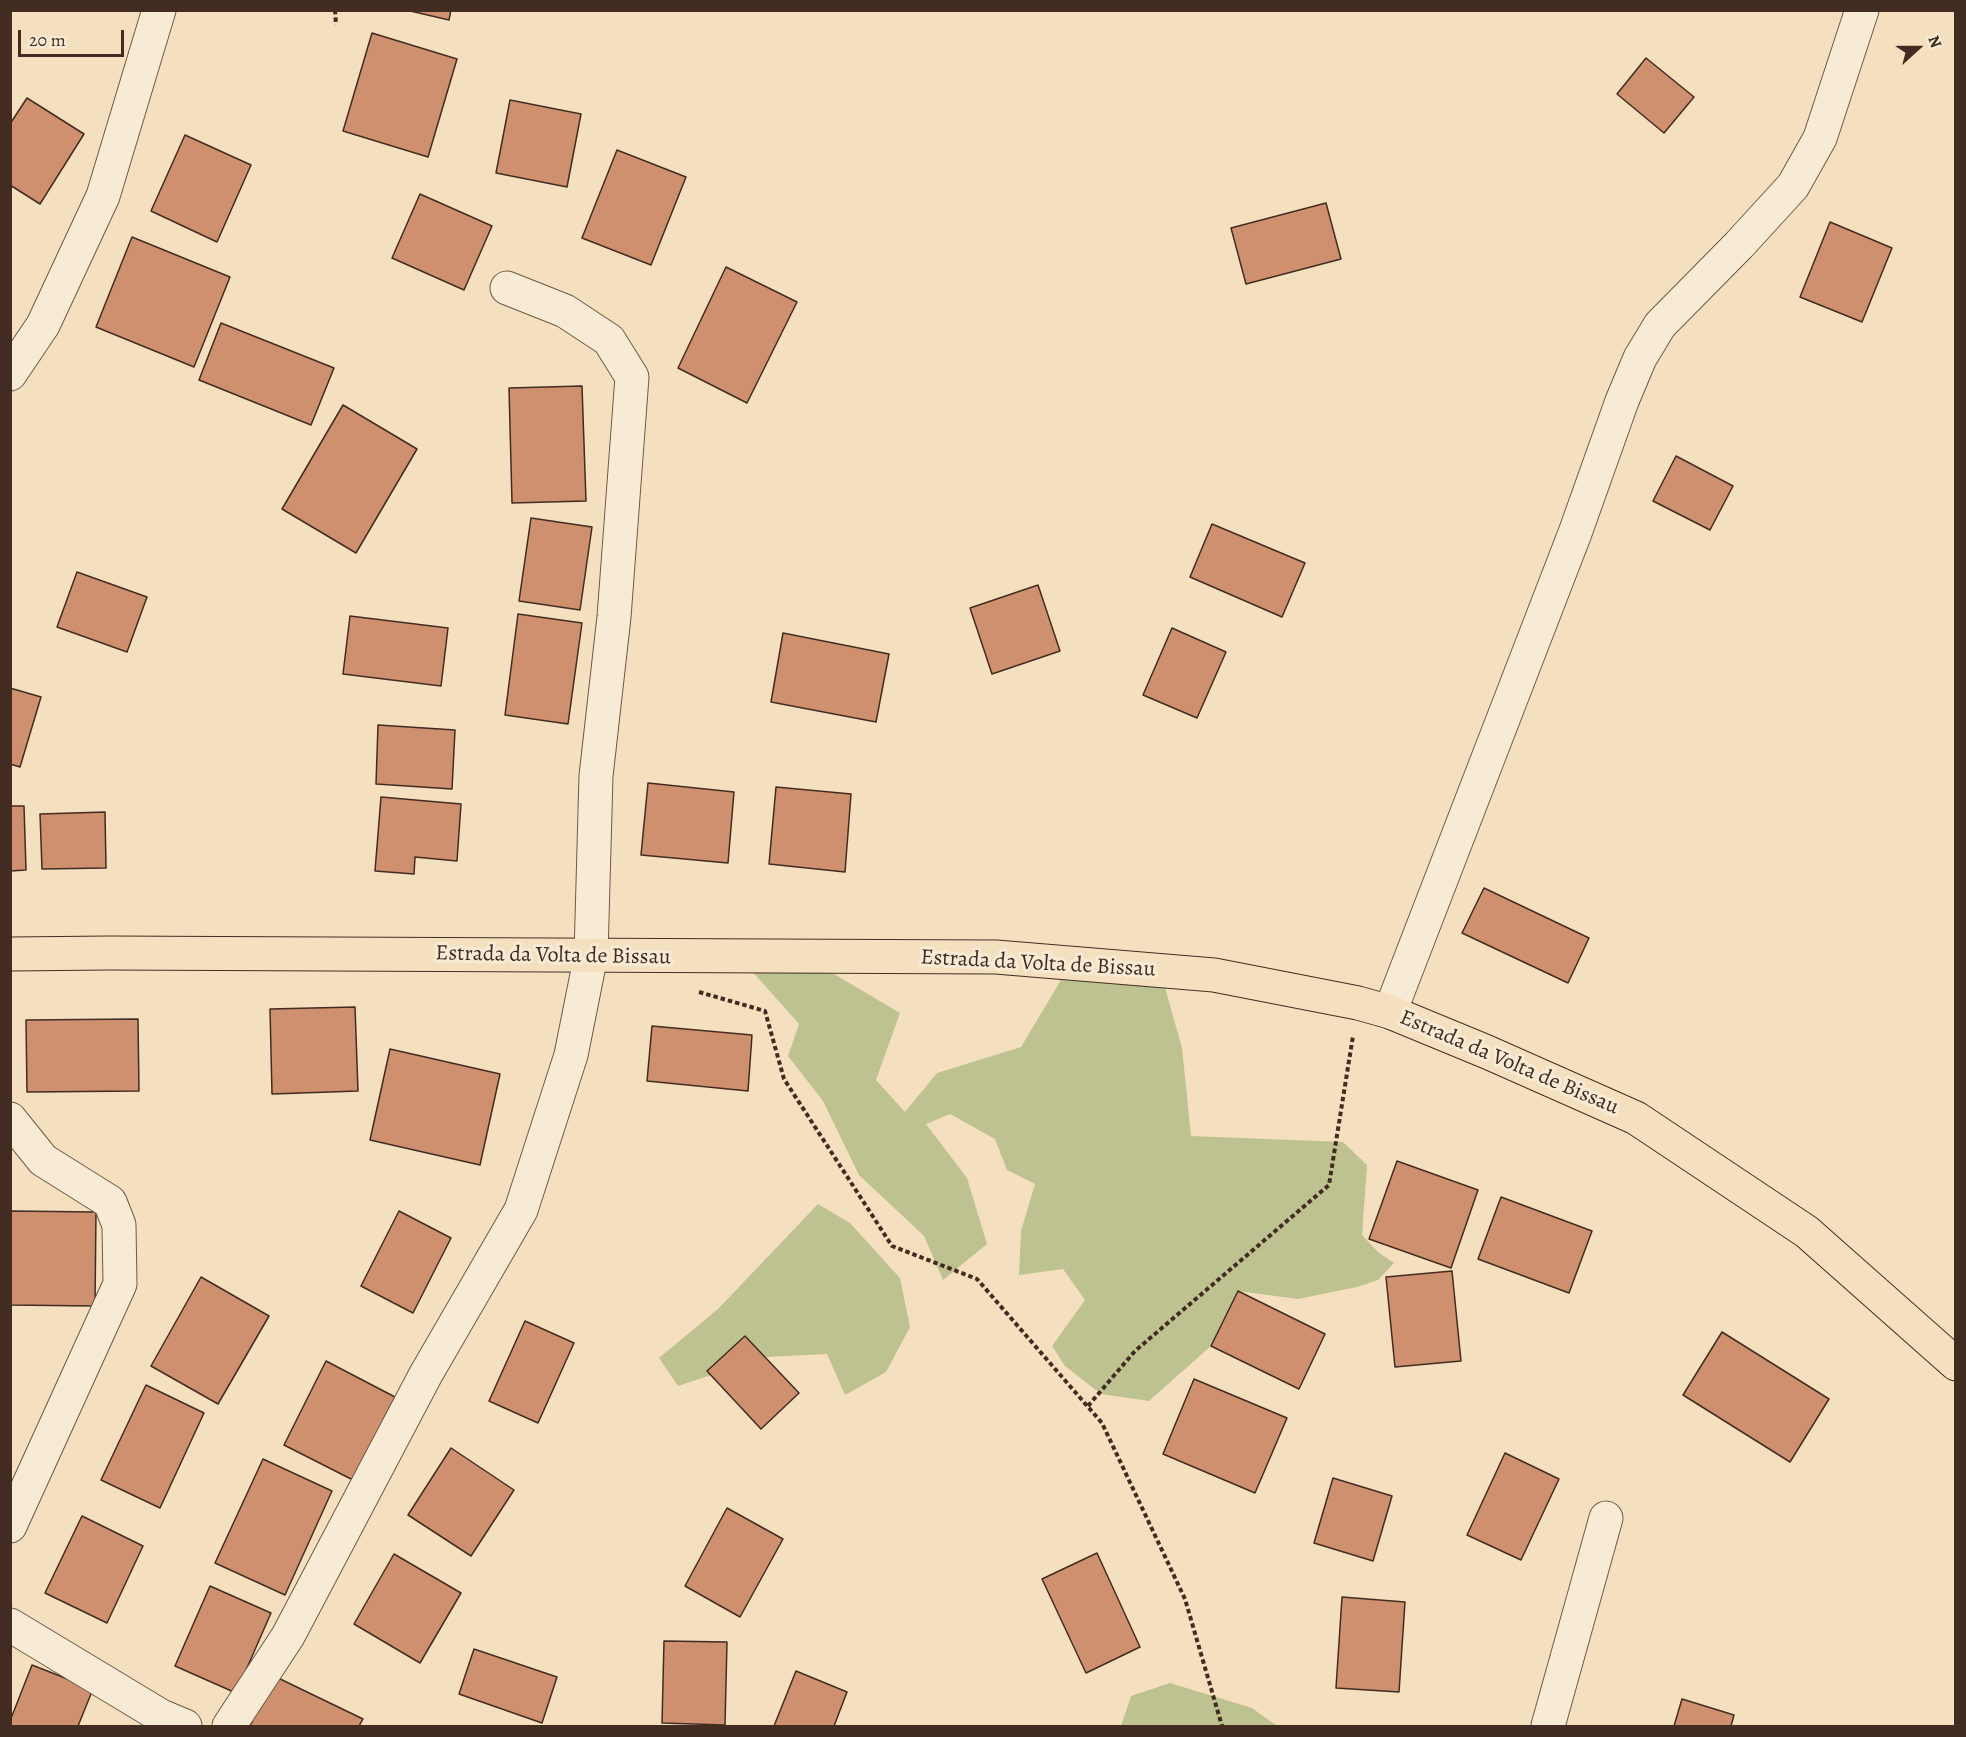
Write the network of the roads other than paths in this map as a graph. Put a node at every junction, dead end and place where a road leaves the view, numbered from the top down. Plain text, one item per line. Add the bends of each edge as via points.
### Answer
1 (159, 10) edge
2 (1862, 10) edge
3 (507, 288) dead end
4 (10, 374) edge
5 (10, 954) edge
6 (591, 955) junction
7 (1390, 1012) junction
8 (10, 1119) edge
9 (1956, 1364) edge
10 (1606, 1518) dead end
11 (10, 1526) edge
12 (10, 1625) edge
13 (185, 1726) edge
14 (229, 1726) edge
15 (1548, 1726) edge

1 - 4 street via 103,196 43,325
2 - 7 street via 1820,138 1793,186 1660,325 1640,358
3 - 6 street via 565,310 609,340 632,377 614,617 596,776
5 - 6 main road, Estrada da Volta de Bissau
6 - 7 main road, Estrada da Volta de Bissau via 996,957 1214,975 1358,1002
6 - 14 street via 571,1055 521,1210 426,1374 288,1636
7 - 9 main road, Estrada da Volta de Bissau via 1636,1118 1808,1232
8 - 11 street via 43,1160 110,1203 118,1225 120,1284
10 - 15 street
12 - 13 street via 161,1716

